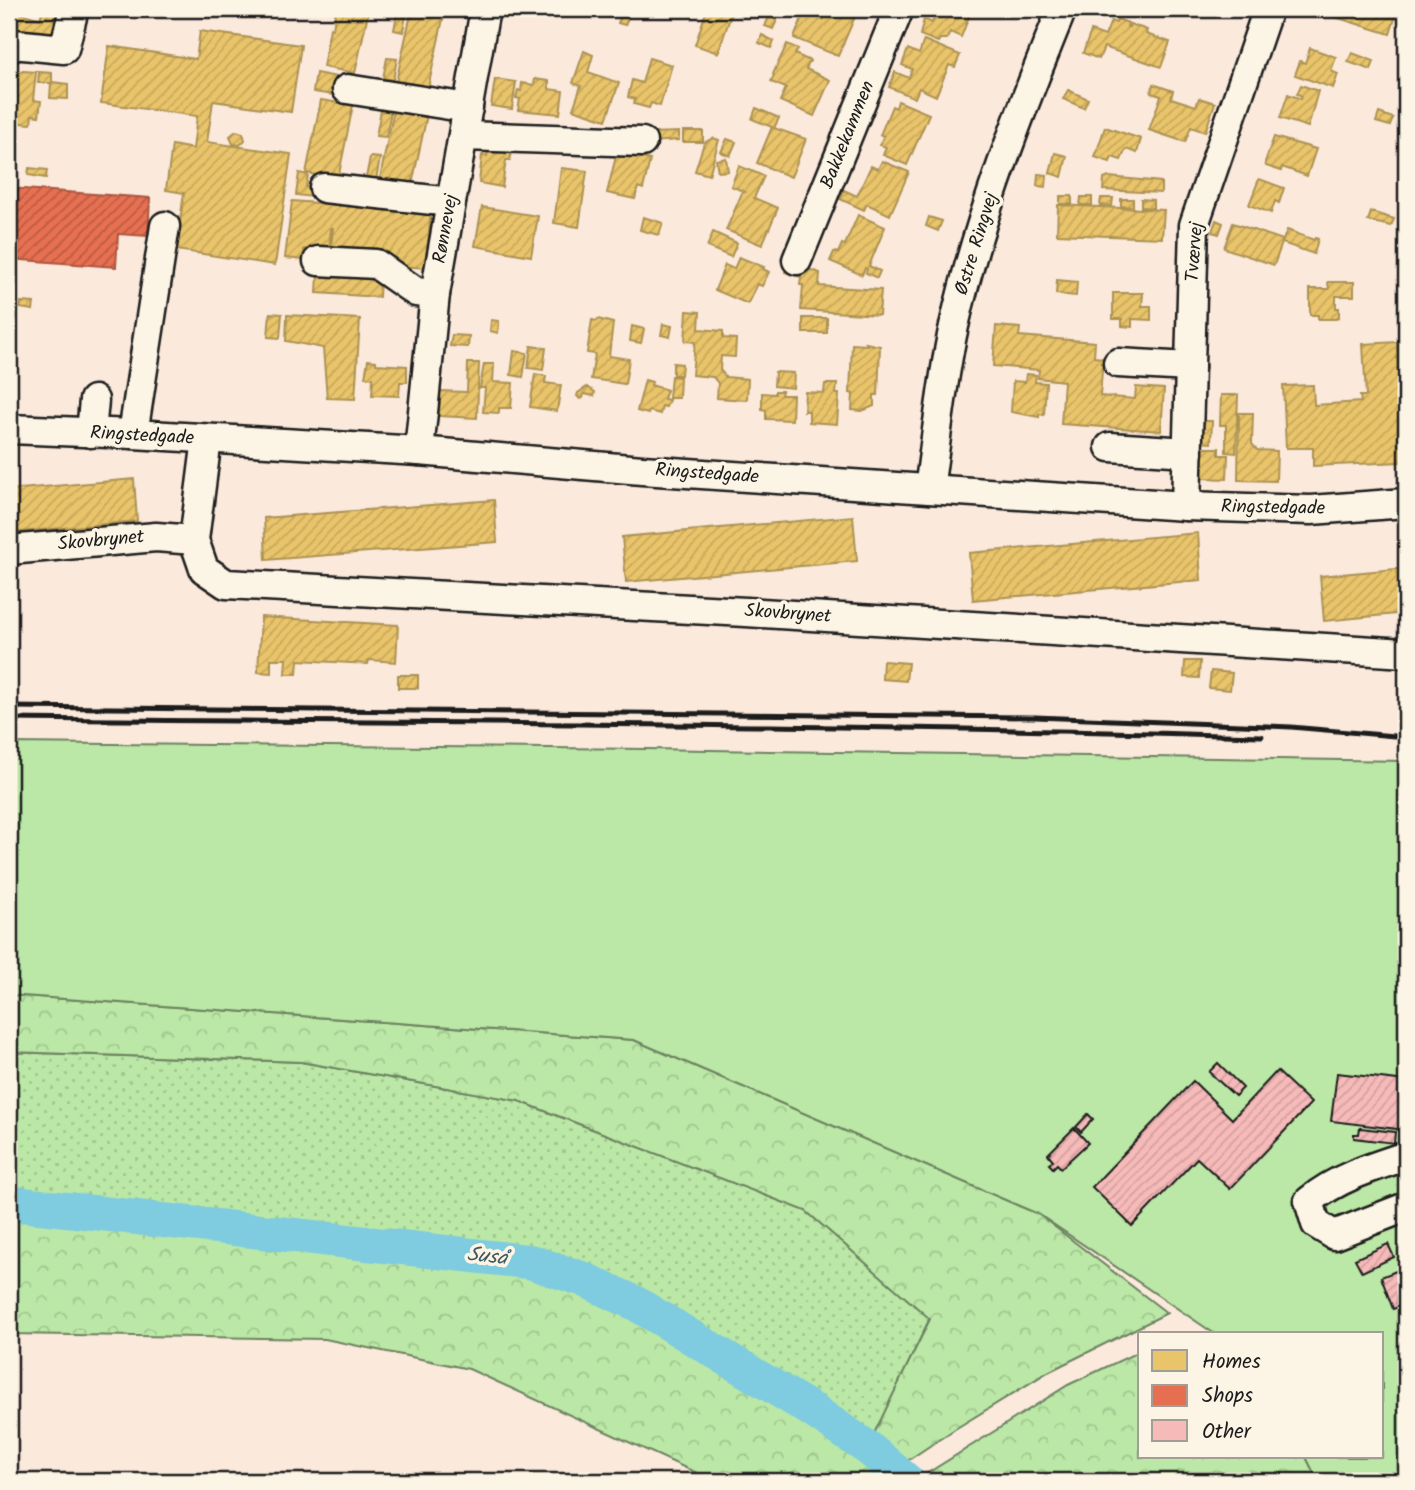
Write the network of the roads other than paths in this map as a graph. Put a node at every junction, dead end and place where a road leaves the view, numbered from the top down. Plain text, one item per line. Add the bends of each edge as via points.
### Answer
1 (74, 9) edge
2 (485, 9) edge
3 (899, 9) edge
4 (1062, 9) edge
5 (1268, 9) edge
6 (9, 49) edge
7 (347, 89) dead end
8 (468, 108) junction
9 (463, 136) junction
10 (642, 142) dead end
11 (324, 188) dead end
12 (451, 202) junction
13 (165, 226) dead end
14 (797, 260) dead end
15 (318, 261) dead end
16 (435, 295) junction
17 (1118, 363) dead end
18 (1190, 367) junction
19 (94, 400) dead end
20 (9, 429) edge
21 (91, 433) junction
22 (134, 434) junction
23 (207, 439) junction
24 (1110, 447) dead end
25 (419, 451) junction
26 (1188, 452) junction
27 (929, 489) junction
28 (1406, 503) edge
29 (1186, 506) junction
30 (194, 540) junction
31 (9, 550) edge
32 (1406, 653) edge
33 (1406, 1157) edge
34 (1406, 1207) edge

1 - 6 street via 64,49 13,44
2 - 8 street, Rønnevej
3 - 14 street, Bakkekammen
4 - 27 street, Østre Ringvej via 1010,139 968,271 953,329
5 - 18 street, Tværvej via 1194,225
7 - 8 street
8 - 9 street, Rønnevej
9 - 10 street
9 - 12 street, Rønnevej
11 - 12 street
12 - 16 street, Rønnevej
13 - 22 street
15 - 16 street via 376,264 416,292
16 - 25 street, Rønnevej
17 - 18 street
18 - 26 street, Tværvej
19 - 21 street
20 - 21 street, Ringstedgade
21 - 22 street, Ringstedgade
22 - 23 street, Ringstedgade
23 - 25 street, Ringstedgade
23 - 30 street
24 - 26 street
25 - 27 street, Ringstedgade
26 - 29 street, Tværvej
27 - 29 street, Ringstedgade
28 - 29 street, Ringstedgade via 1311,510
30 - 31 street, Skovbrynet via 156,537
30 - 32 street, Skovbrynet via 204,569 226,584
33 - 34 street via 1370,1168 1309,1201 1316,1224 1334,1235

